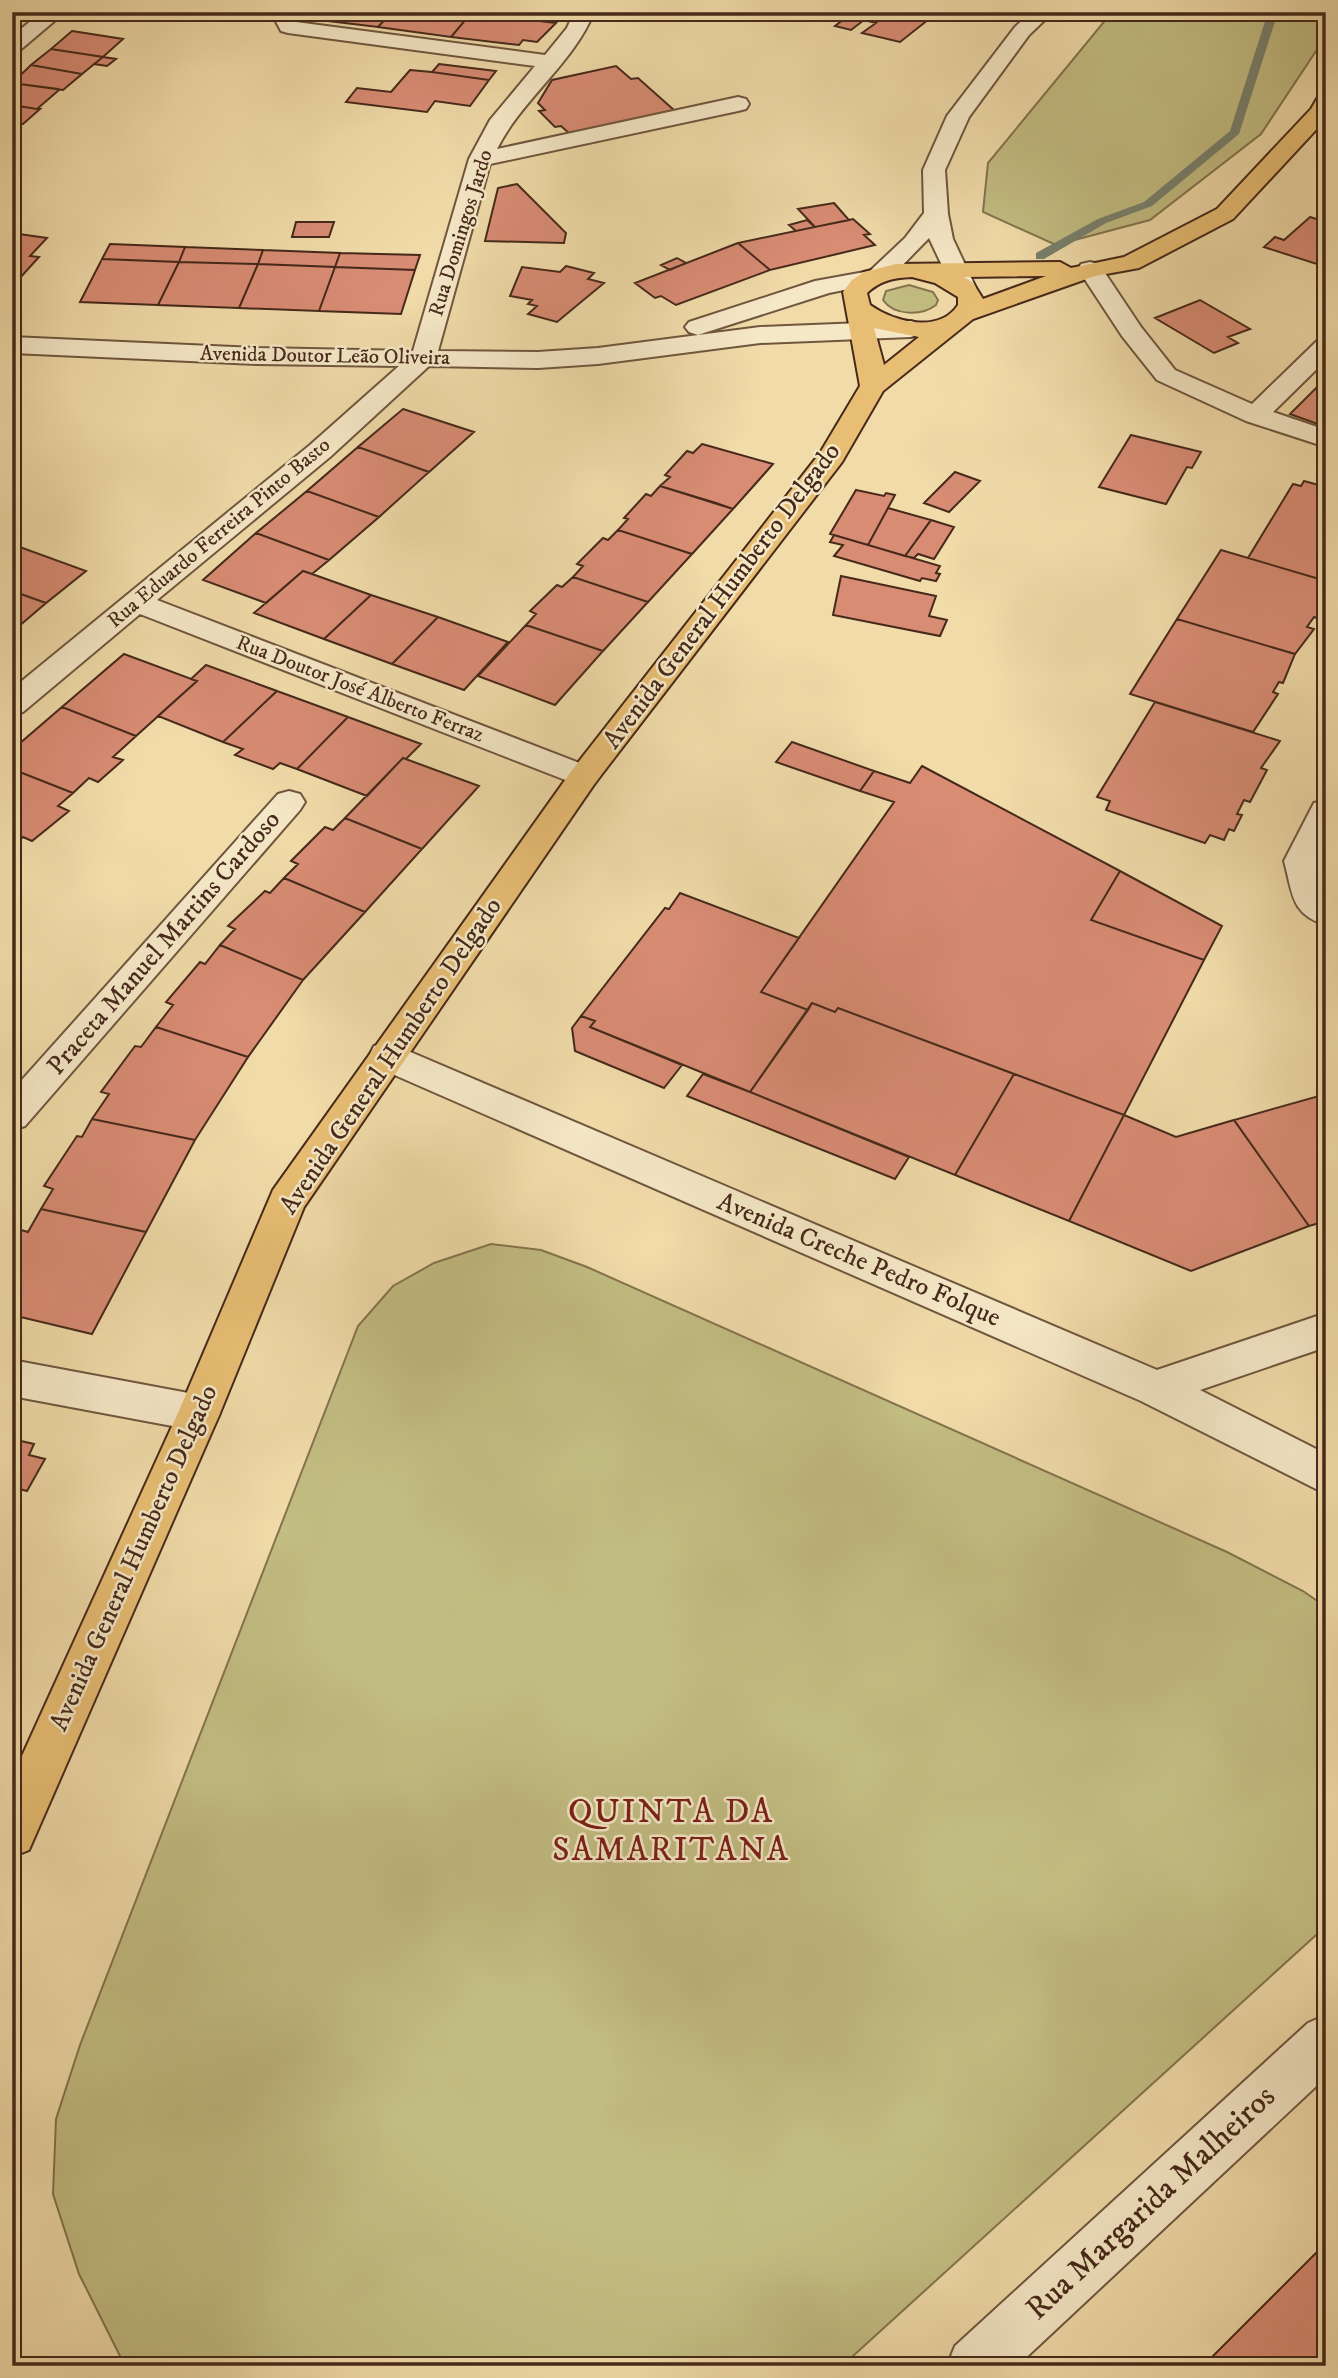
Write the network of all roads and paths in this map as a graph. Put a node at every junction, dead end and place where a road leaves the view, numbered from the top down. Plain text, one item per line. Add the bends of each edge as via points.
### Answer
1 (55, 12) edge
2 (281, 12) edge
3 (584, 12) edge
4 (1043, 12) edge
5 (12, 47) edge
6 (550, 62) junction
7 (1326, 102) edge
8 (738, 104) dead end
9 (480, 159) junction
10 (936, 214) junction
11 (1090, 269) junction
12 (875, 276) junction
13 (960, 279) junction
14 (855, 300) junction
15 (960, 318) junction
16 (911, 329) junction
17 (862, 330) junction
18 (12, 345) edge
19 (1326, 346) edge
20 (637, 349) junction
21 (424, 357) junction
22 (873, 386) junction
23 (1255, 415) junction
24 (1326, 439) edge
25 (135, 602) junction
26 (12, 705) edge
27 (584, 776) junction
28 (289, 802) dead end
29 (1326, 811) edge
30 (1326, 914) edge
31 (387, 1056) junction
32 (12, 1115) edge
33 (1326, 1330) edge
34 (12, 1378) edge
35 (1156, 1388) junction
36 (200, 1413) junction
37 (1326, 1475) edge
38 (12, 1833) edge
39 (1326, 2040) edge
40 (975, 2366) edge

1 - 5 street
2 - 6 street via 288,27
3 - 6 street, Rua Domingos Jardo via 577,29
4 - 10 street via 1022,31 958,116 934,170
6 - 9 street, Rua Domingos Jardo via 498,125
7 - 11 main road via 1225,214 1130,262
8 - 9 street
9 - 21 street, Rua Domingos Jardo
10 - 12 street via 913,243
10 - 13 street via 941,239
11 - 13 main road
11 - 15 main road
11 - 23 street via 1166,375
12 - 13 main road via 912,270
12 - 14 main road via 855,292
12 - 20 street, Avenida Doutor Leão Oliveira via 739,312
13 - 15 main road via 970,306
14 - 16 main road via 867,316
14 - 17 main road
15 - 16 main road
15 - 22 main road, Avenida General Humberto Delgado
16 - 17 street, Avenida Doutor Leão Oliveira
17 - 20 street, Avenida Doutor Leão Oliveira via 760,335
17 - 22 main road
18 - 21 street, Avenida Doutor Leão Oliveira via 257,356
19 - 23 street
20 - 21 street, Avenida Doutor Leão Oliveira via 538,359
21 - 25 street, Rua Eduardo Ferreira Pinto Basto via 320,451
22 - 27 main road, Avenida General Humberto Delgado via 832,456
23 - 24 street
25 - 26 street, Rua Eduardo Ferreira Pinto Basto
25 - 27 street, Rua Doutor José Alberto Ferraz
27 - 31 main road, Avenida General Humberto Delgado
28 - 32 street, Praceta Manuel Martins Cardoso
29 - 30 street via 1301,861 1314,907
31 - 35 street, Avenida Creche Pedro Folque
31 - 36 main road, Avenida General Humberto Delgado via 287,1201
33 - 35 street
34 - 36 street
35 - 37 street, Avenida Creche Pedro Folque
36 - 38 main road, Avenida General Humberto Delgado
39 - 40 street, Rua Margarida Malheiros

